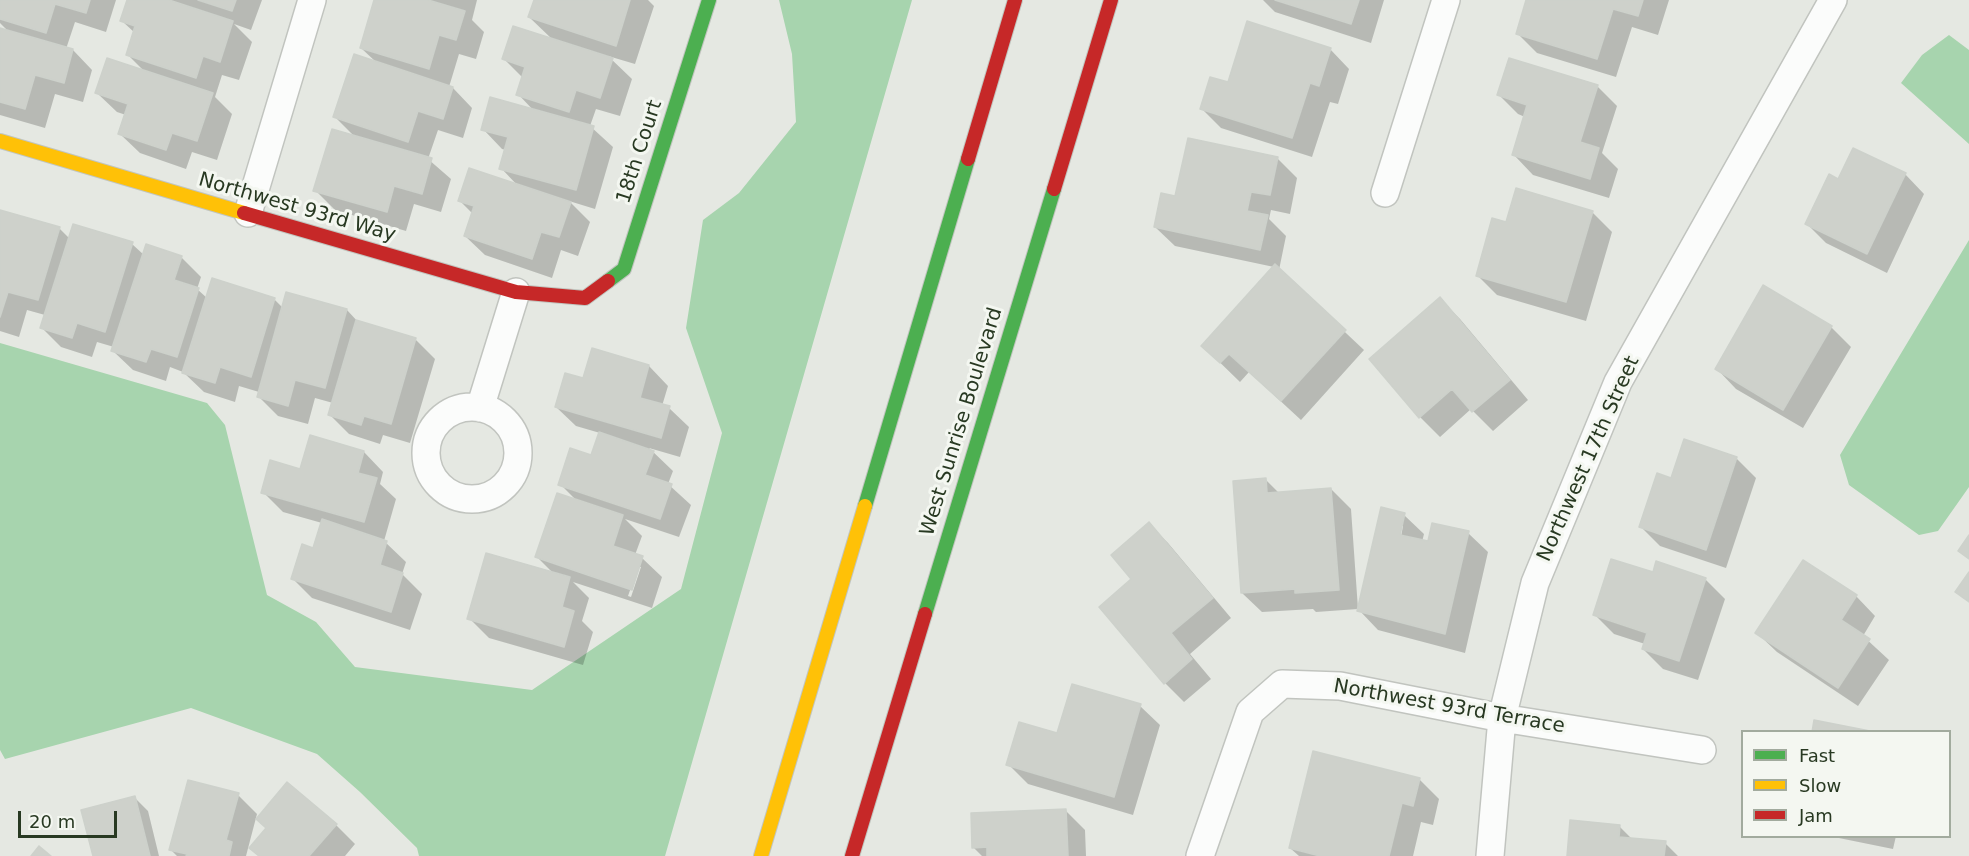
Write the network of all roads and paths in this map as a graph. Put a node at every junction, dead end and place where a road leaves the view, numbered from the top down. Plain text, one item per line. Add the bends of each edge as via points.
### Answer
1 (312, 0) edge
2 (709, 0) edge
3 (1015, 0) edge
4 (1111, 0) edge
5 (1446, 0) edge
6 (1833, 0) edge
7 (0, 141) edge
8 (1384, 193) dead end
9 (248, 213) junction
10 (516, 292) junction
11 (585, 298) joint
12 (480, 408) dead end
13 (1502, 718) junction
14 (1702, 750) dead end
15 (761, 856) edge
16 (852, 856) edge
17 (1200, 856) edge
18 (1490, 856) edge

1 - 9 street
2 - 11 main road, 18th Court via 624,269
3 - 15 main road
4 - 16 main road, West Sunrise Boulevard
5 - 8 street
6 - 13 street, Northwest 17th Street via 1618,382 1535,583
7 - 9 main road, Northwest 93rd Way
9 - 10 main road, Northwest 93rd Way
10 - 11 main road, Northwest 93rd Way
10 - 12 street
13 - 14 street, Northwest 93rd Terrace
13 - 17 street, Northwest 93rd Terrace via 1340,686 1282,684 1250,712
13 - 18 street, Northwest 17th Street

